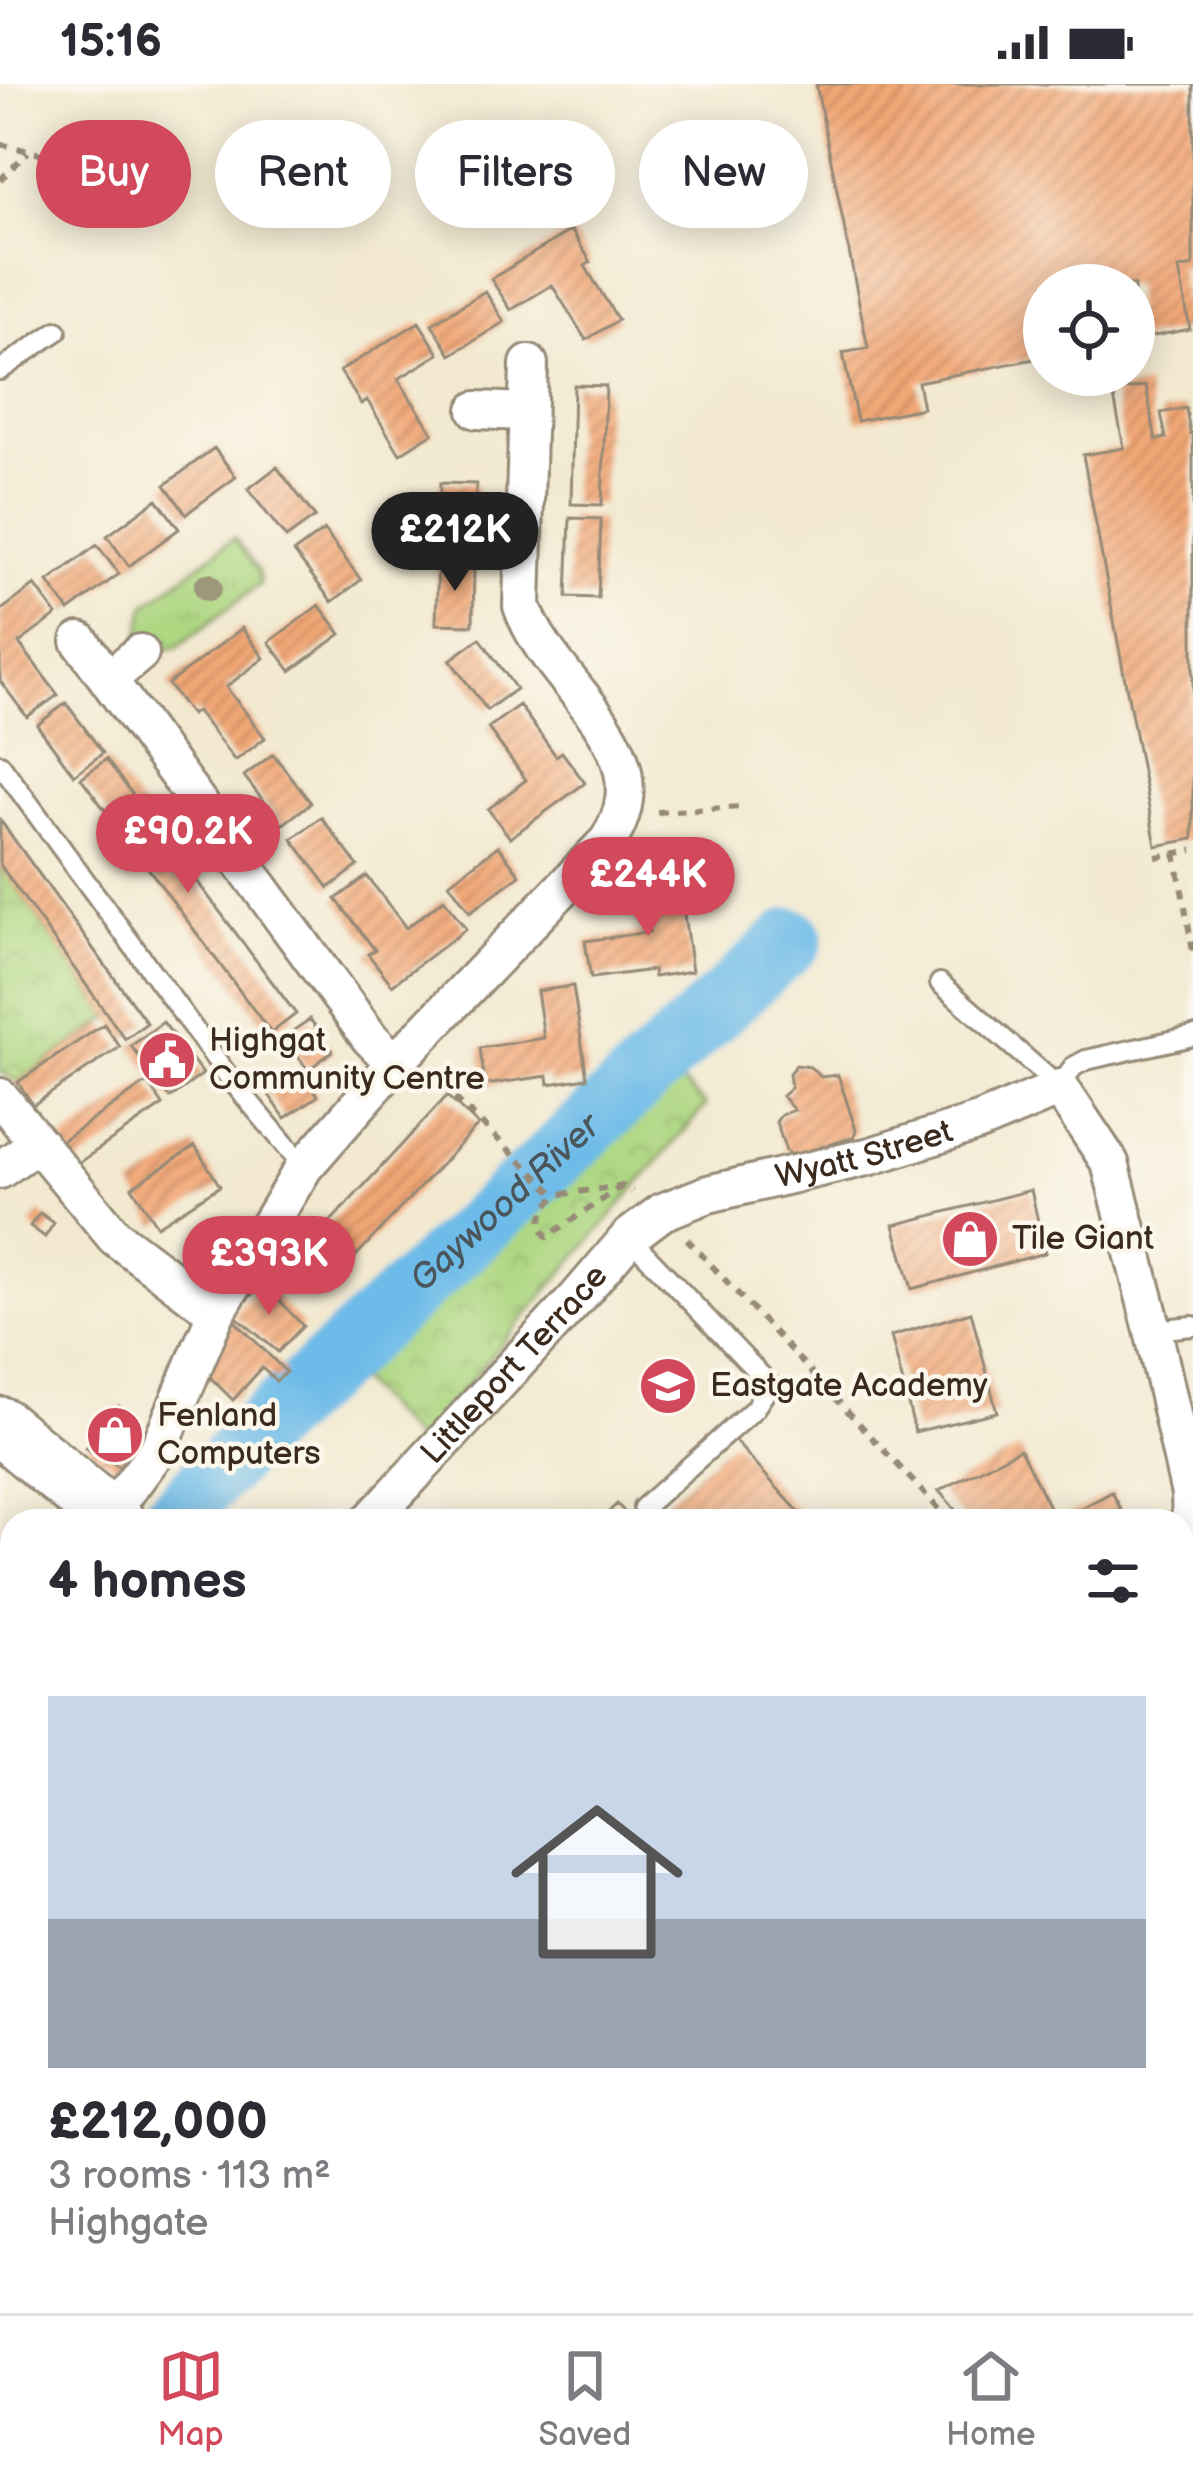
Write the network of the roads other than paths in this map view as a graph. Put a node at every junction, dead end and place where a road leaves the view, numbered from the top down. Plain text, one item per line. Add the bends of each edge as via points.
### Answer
1 (57, 331) dead end
2 (529, 364) dead end
3 (0, 370) edge
4 (477, 410) dead end
5 (526, 412) junction
6 (80, 641) dead end
7 (140, 653) dead end
8 (109, 680) junction
9 (3, 776) edge
10 (940, 983) dead end
11 (1193, 1036) edge
12 (395, 1063) junction
13 (1060, 1088) junction
14 (0, 1097) edge
15 (38, 1143) junction
16 (304, 1167) junction
17 (0, 1170) edge
18 (662, 1212) joint
19 (629, 1237) junction
20 (216, 1313) junction
21 (1193, 1326) edge
22 (1153, 1330) junction
23 (0, 1426) edge
24 (1192, 1497) edge
25 (643, 1508) dead end
26 (101, 1509) edge
27 (118, 1509) edge
28 (381, 1509) edge

1 - 3 lane
2 - 5 street
4 - 5 street
5 - 12 street via 522,606 620,756 627,800 608,841
6 - 8 street
7 - 8 street
8 - 12 street
9 - 16 lane
10 - 13 lane
11 - 13 lane via 1086,1060
12 - 16 street
13 - 18 street, Wyatt Street via 871,1156
13 - 22 street via 1111,1163
14 - 15 street
15 - 17 street
15 - 20 street via 115,1237
16 - 20 street
18 - 19 street, Littleport Terrace
19 - 25 lane via 770,1385 754,1409
19 - 28 street, Littleport Terrace
20 - 27 street via 159,1448
21 - 22 lane
22 - 24 street
23 - 26 main road

